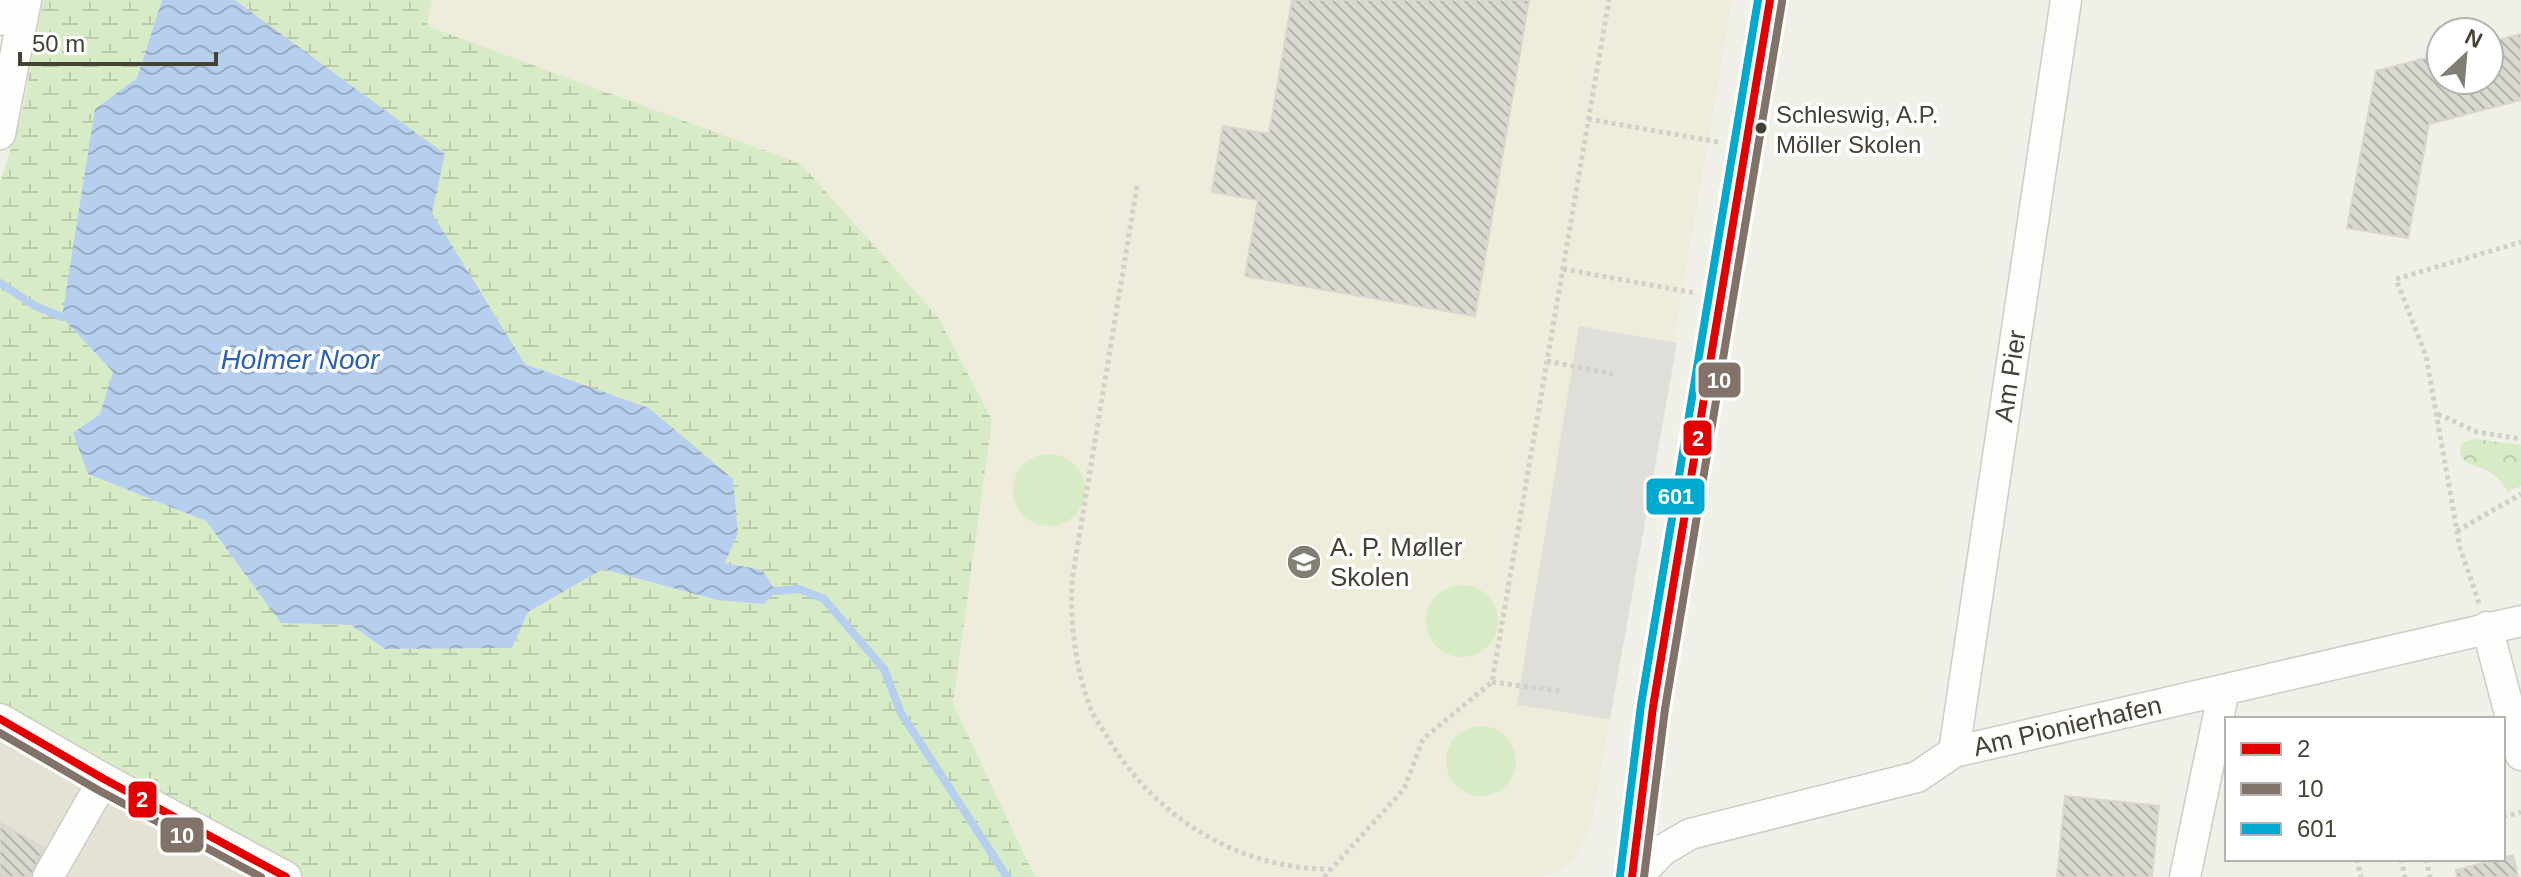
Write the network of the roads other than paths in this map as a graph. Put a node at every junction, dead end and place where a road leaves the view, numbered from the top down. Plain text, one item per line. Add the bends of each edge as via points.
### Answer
1 (3, 0) edge
2 (26, 0) edge
3 (1770, 0) edge
4 (2066, 0) edge
5 (0, 20) edge
6 (0, 134) edge
7 (2521, 621) edge
8 (2487, 627) junction
9 (2224, 690) junction
10 (0, 719) edge
11 (1954, 752) junction
12 (2521, 755) edge
13 (104, 779) junction
14 (48, 877) edge
15 (286, 877) edge
16 (1634, 877) edge
17 (2185, 877) edge

1 - 5 street
2 - 6 street
3 - 16 street via 1653,707
4 - 11 street, Am Pier
7 - 8 street, Am Pionierhafen
8 - 9 street, Am Pionierhafen
8 - 12 street
9 - 11 street, Am Pionierhafen
9 - 17 street
10 - 13 street
11 - 16 street, Am Pionierhafen via 1917,777 1690,834
13 - 14 street
13 - 15 street

